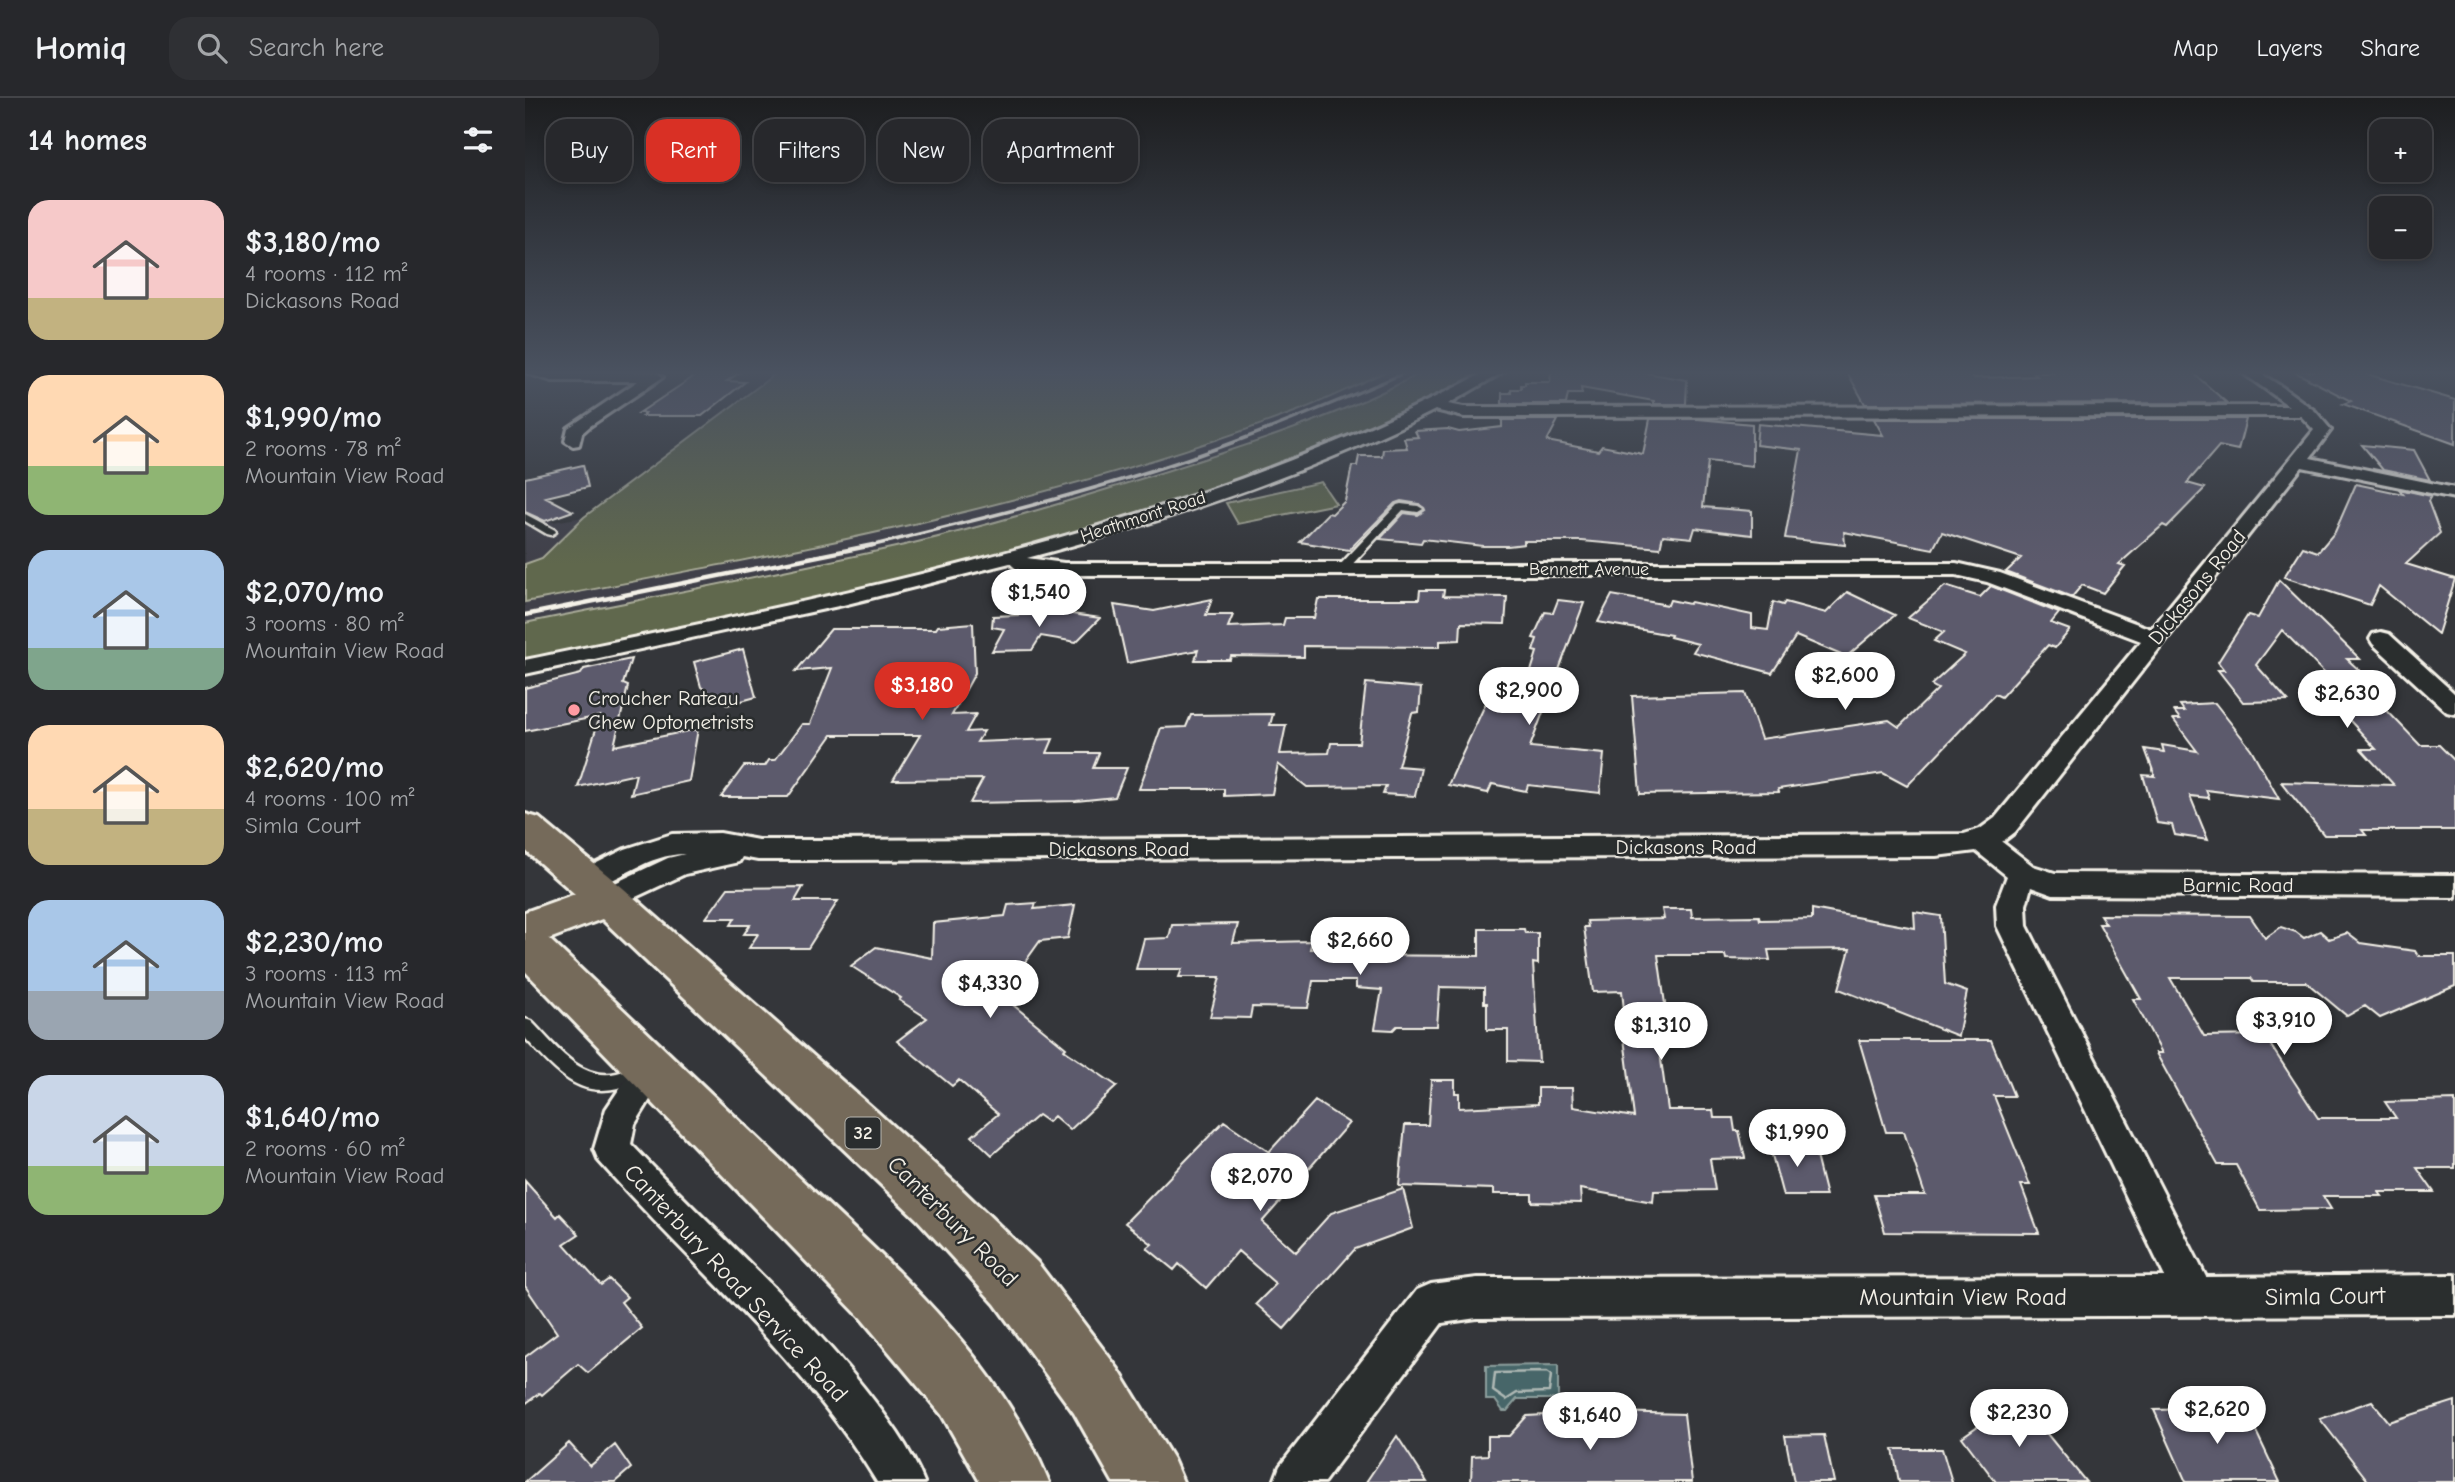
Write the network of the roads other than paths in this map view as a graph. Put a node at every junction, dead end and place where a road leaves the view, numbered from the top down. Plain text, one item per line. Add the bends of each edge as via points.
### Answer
1 (573, 436) edge
2 (1368, 436) edge
3 (2319, 436) edge
4 (572, 441) dead end
5 (2299, 461) junction
6 (2455, 493) edge
7 (1418, 509) dead end
8 (525, 517) edge
9 (551, 533) dead end
10 (1015, 556) junction
11 (1342, 569) junction
12 (2155, 638) junction
13 (2381, 639) dead end
14 (525, 667) edge
15 (2455, 707) edge
16 (525, 828) edge
17 (1982, 841) junction
18 (2023, 873) junction
19 (2455, 886) edge
20 (596, 890) junction
21 (525, 928) edge
22 (525, 943) edge
23 (525, 1026) edge
24 (653, 1067) junction
25 (2455, 1294) edge
26 (2195, 1297) junction
27 (902, 1482) edge
28 (1016, 1482) edge
29 (1150, 1482) edge
30 (1296, 1482) edge

1 - 4 street
2 - 10 street, Heathmont Road via 1224,490
3 - 5 street, Dickasons Road
5 - 6 street
5 - 12 street, Dickasons Road
7 - 11 lane via 1401,507
8 - 9 lane
10 - 11 street, Bennett Avenue via 1023,566 1064,569
10 - 14 street, Heathmont Road via 760,619
11 - 12 street, Bennett Avenue via 1956,569 1993,577
12 - 17 street, Dickasons Road via 2005,825
13 - 15 street
16 - 20 main road, Canterbury Road / 32
17 - 18 street
17 - 20 street, Dickasons Road via 1936,846 758,849 675,854
18 - 19 street, Barnic Road via 2053,884
18 - 26 street via 2008,911 2012,926
20 - 21 main road
20 - 29 main road, Canterbury Road / 32 via 936,1201 1016,1283 1096,1391
22 - 24 main road
23 - 24 lane via 561,1063 590,1082 623,1080
24 - 27 street, Canterbury Road Service Road via 618,1120 612,1149 822,1369 874,1436
24 - 28 main road via 900,1317 964,1393
25 - 26 street, Simla Court
26 - 30 street, Mountain View Road via 1476,1298 1431,1304

